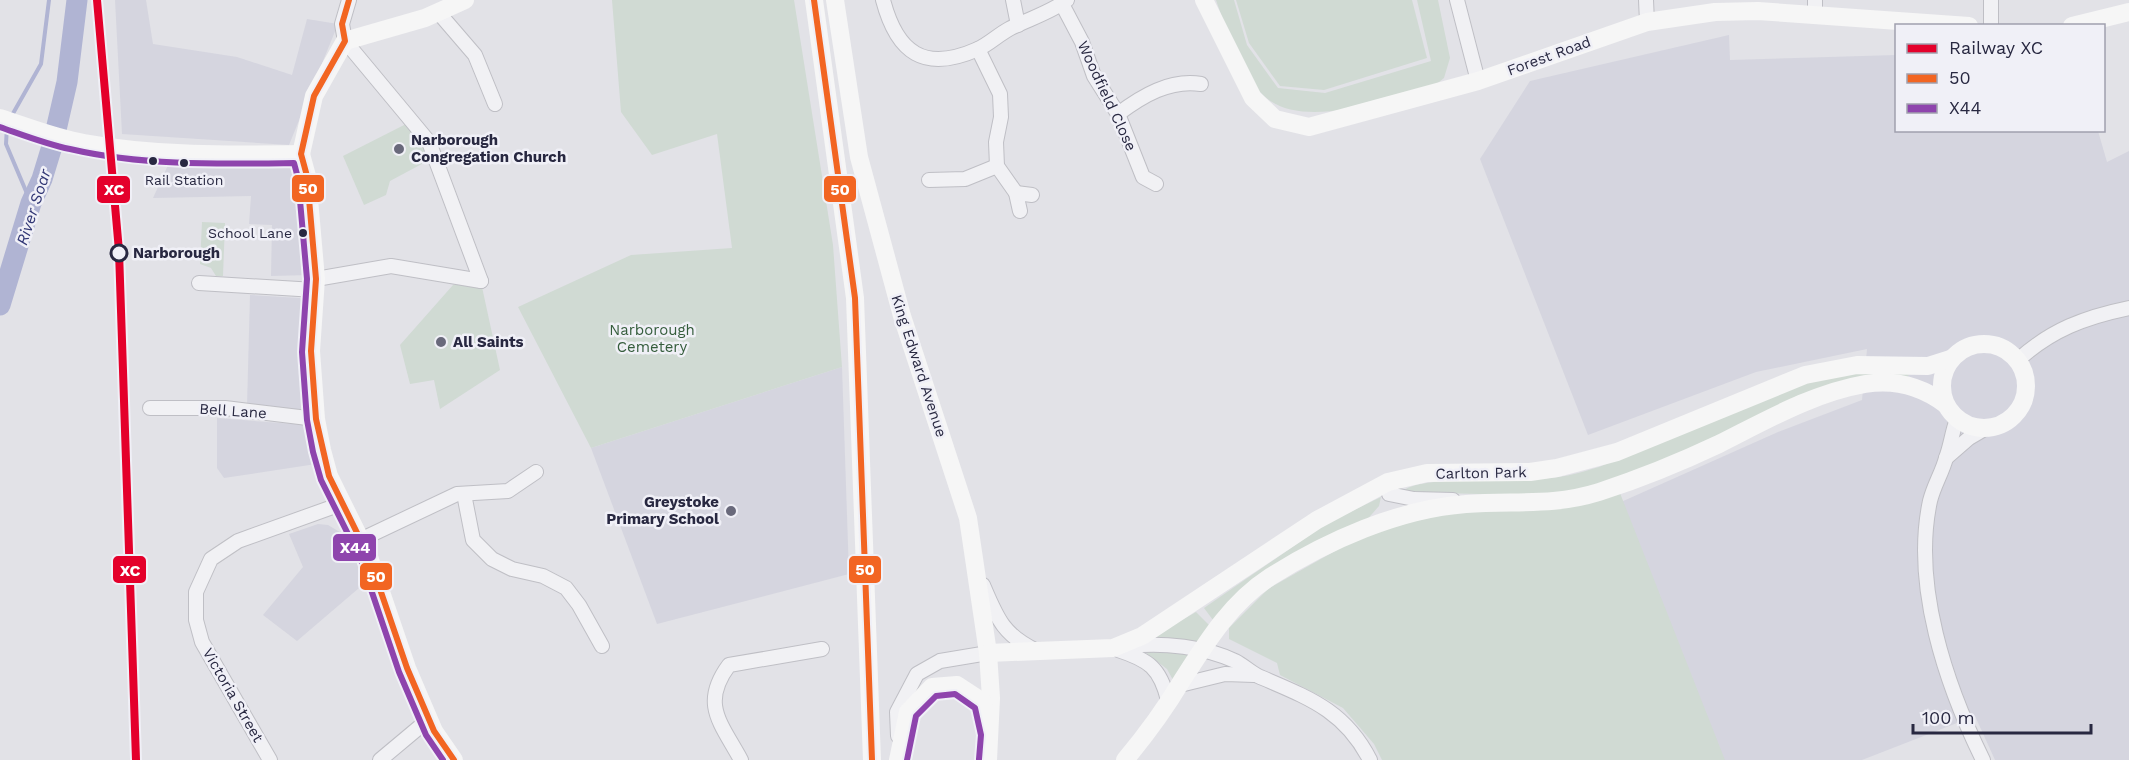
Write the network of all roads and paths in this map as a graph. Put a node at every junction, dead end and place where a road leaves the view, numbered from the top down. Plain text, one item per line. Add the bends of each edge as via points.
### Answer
1 (349, 0) edge
2 (465, 0) edge
3 (814, 0) edge
4 (835, 0) edge
5 (883, 0) edge
6 (1013, 0) edge
7 (1204, 0) edge
8 (1457, 0) edge
9 (1646, 0) edge
10 (1991, 0) edge
11 (1065, 2) edge
12 (1815, 7) edge
13 (438, 12) junction
14 (2129, 12) edge
15 (1647, 22) junction
16 (1953, 24) edge
17 (1991, 24) edge
18 (2080, 24) edge
19 (1018, 25) junction
20 (345, 41) junction
21 (978, 49) junction
22 (1478, 81) junction
23 (1201, 84) dead end
24 (495, 104) dead end
25 (1118, 114) junction
26 (0, 118) edge
27 (301, 154) junction
28 (997, 166) junction
29 (929, 180) dead end
30 (1156, 184) dead end
31 (1016, 193) junction
32 (1032, 195) dead end
33 (1020, 211) dead end
34 (199, 283) dead end
35 (315, 284) junction
36 (2129, 308) edge
37 (1950, 359) junction
38 (2018, 360) junction
39 (150, 408) dead end
40 (1951, 412) junction
41 (316, 419) junction
42 (1986, 428) junction
43 (1946, 458) junction
44 (536, 472) dead end
45 (464, 494) junction
46 (1389, 494) dead end
47 (341, 504) junction
48 (1488, 504) junction
49 (360, 540) junction
50 (976, 569) junction
51 (602, 646) dead end
52 (1113, 648) junction
53 (822, 649) dead end
54 (1201, 650) junction
55 (1040, 652) junction
56 (988, 653) junction
57 (1256, 675) junction
58 (1180, 685) junction
59 (1168, 700) junction
60 (429, 719) junction
61 (990, 734) junction
62 (270, 760) edge
63 (380, 760) edge
64 (454, 760) edge
65 (741, 760) edge
66 (872, 760) edge
67 (898, 760) edge
68 (988, 760) edge
69 (1125, 760) edge
70 (1370, 760) edge
71 (1983, 760) edge

1 - 20 street via 342,24
2 - 13 street
3 - 66 street via 855,298
4 - 50 street, King Edward Avenue via 859,157 902,316 968,518
5 - 21 street via 900,42 917,55 935,60
6 - 19 street
7 - 22 street, Forest Road via 1253,98 1275,119 1309,128
8 - 22 street
9 - 15 street
10 - 17 street
11 - 19 street
11 - 25 street, Woodfield Close via 1094,76
12 - 15 street, Forest Road via 1715,12
12 - 16 street, Forest Road
13 - 20 street
13 - 24 street via 475,55
14 - 18 street
15 - 22 street, Forest Road
19 - 21 street
20 - 27 street via 314,96
20 - 35 street via 429,141 482,282 391,266
21 - 28 street via 1000,94
23 - 25 street via 1183,81 1139,98
25 - 30 street, Woodfield Close via 1138,181
26 - 27 street via 68,140 194,155
27 - 35 street via 307,176
28 - 29 street via 965,179
28 - 31 street
31 - 32 street
31 - 33 street
34 - 35 street
35 - 41 street via 311,351
36 - 38 street via 2070,325 2040,340
37 - 38 street via 1974,344 1986,343 2004,348
37 - 40 street via 1941,381
37 - 52 street, Carlton Park via 1928,366 1857,365 1805,375 1617,452 1557,468 1427,473 1388,482 1317,520 1142,636
38 - 42 street via 2025,381 2022,403 2006,422
39 - 41 street, Bell Lane via 225,408
40 - 42 street via 1966,424
40 - 43 street
40 - 48 street, Carlton Park via 1932,394 1909,385 1889,382 1843,389 1599,492 1545,504
41 - 47 street via 329,476
42 - 43 street
43 - 71 street via 1930,502 1926,539 1932,618 1939,654 1957,705
44 - 45 street via 508,491
45 - 49 street via 438,502
45 - 51 street via 473,540 492,559 566,588
46 - 48 street via 1414,499 1470,499
47 - 49 street
47 - 62 street, Victoria Street via 238,541 211,559 196,592 196,620 202,642
48 - 54 street, Carlton Park via 1405,515 1325,548 1254,589 1234,607
49 - 60 street
50 - 55 street via 998,621 1016,641
50 - 56 street, King Edward Avenue
52 - 54 street via 1146,644
52 - 55 street, Carlton Park
52 - 59 street via 1141,657 1154,668 1163,679
53 - 65 street via 729,665 716,682 714,710
54 - 57 street via 1235,661
54 - 58 street, Carlton Park
55 - 56 street, Carlton Park
56 - 61 street, King Edward Avenue
56 - 67 street, Carlton Park via 940,661 917,674 897,712
57 - 58 street via 1225,674
57 - 70 street via 1320,703 1349,730
58 - 59 street, Carlton Park
59 - 69 street, Carlton Park
60 - 63 street
60 - 64 street
61 - 67 street, King Edward Avenue via 983,702 957,685 932,687 908,712
61 - 68 street, King Edward Avenue

